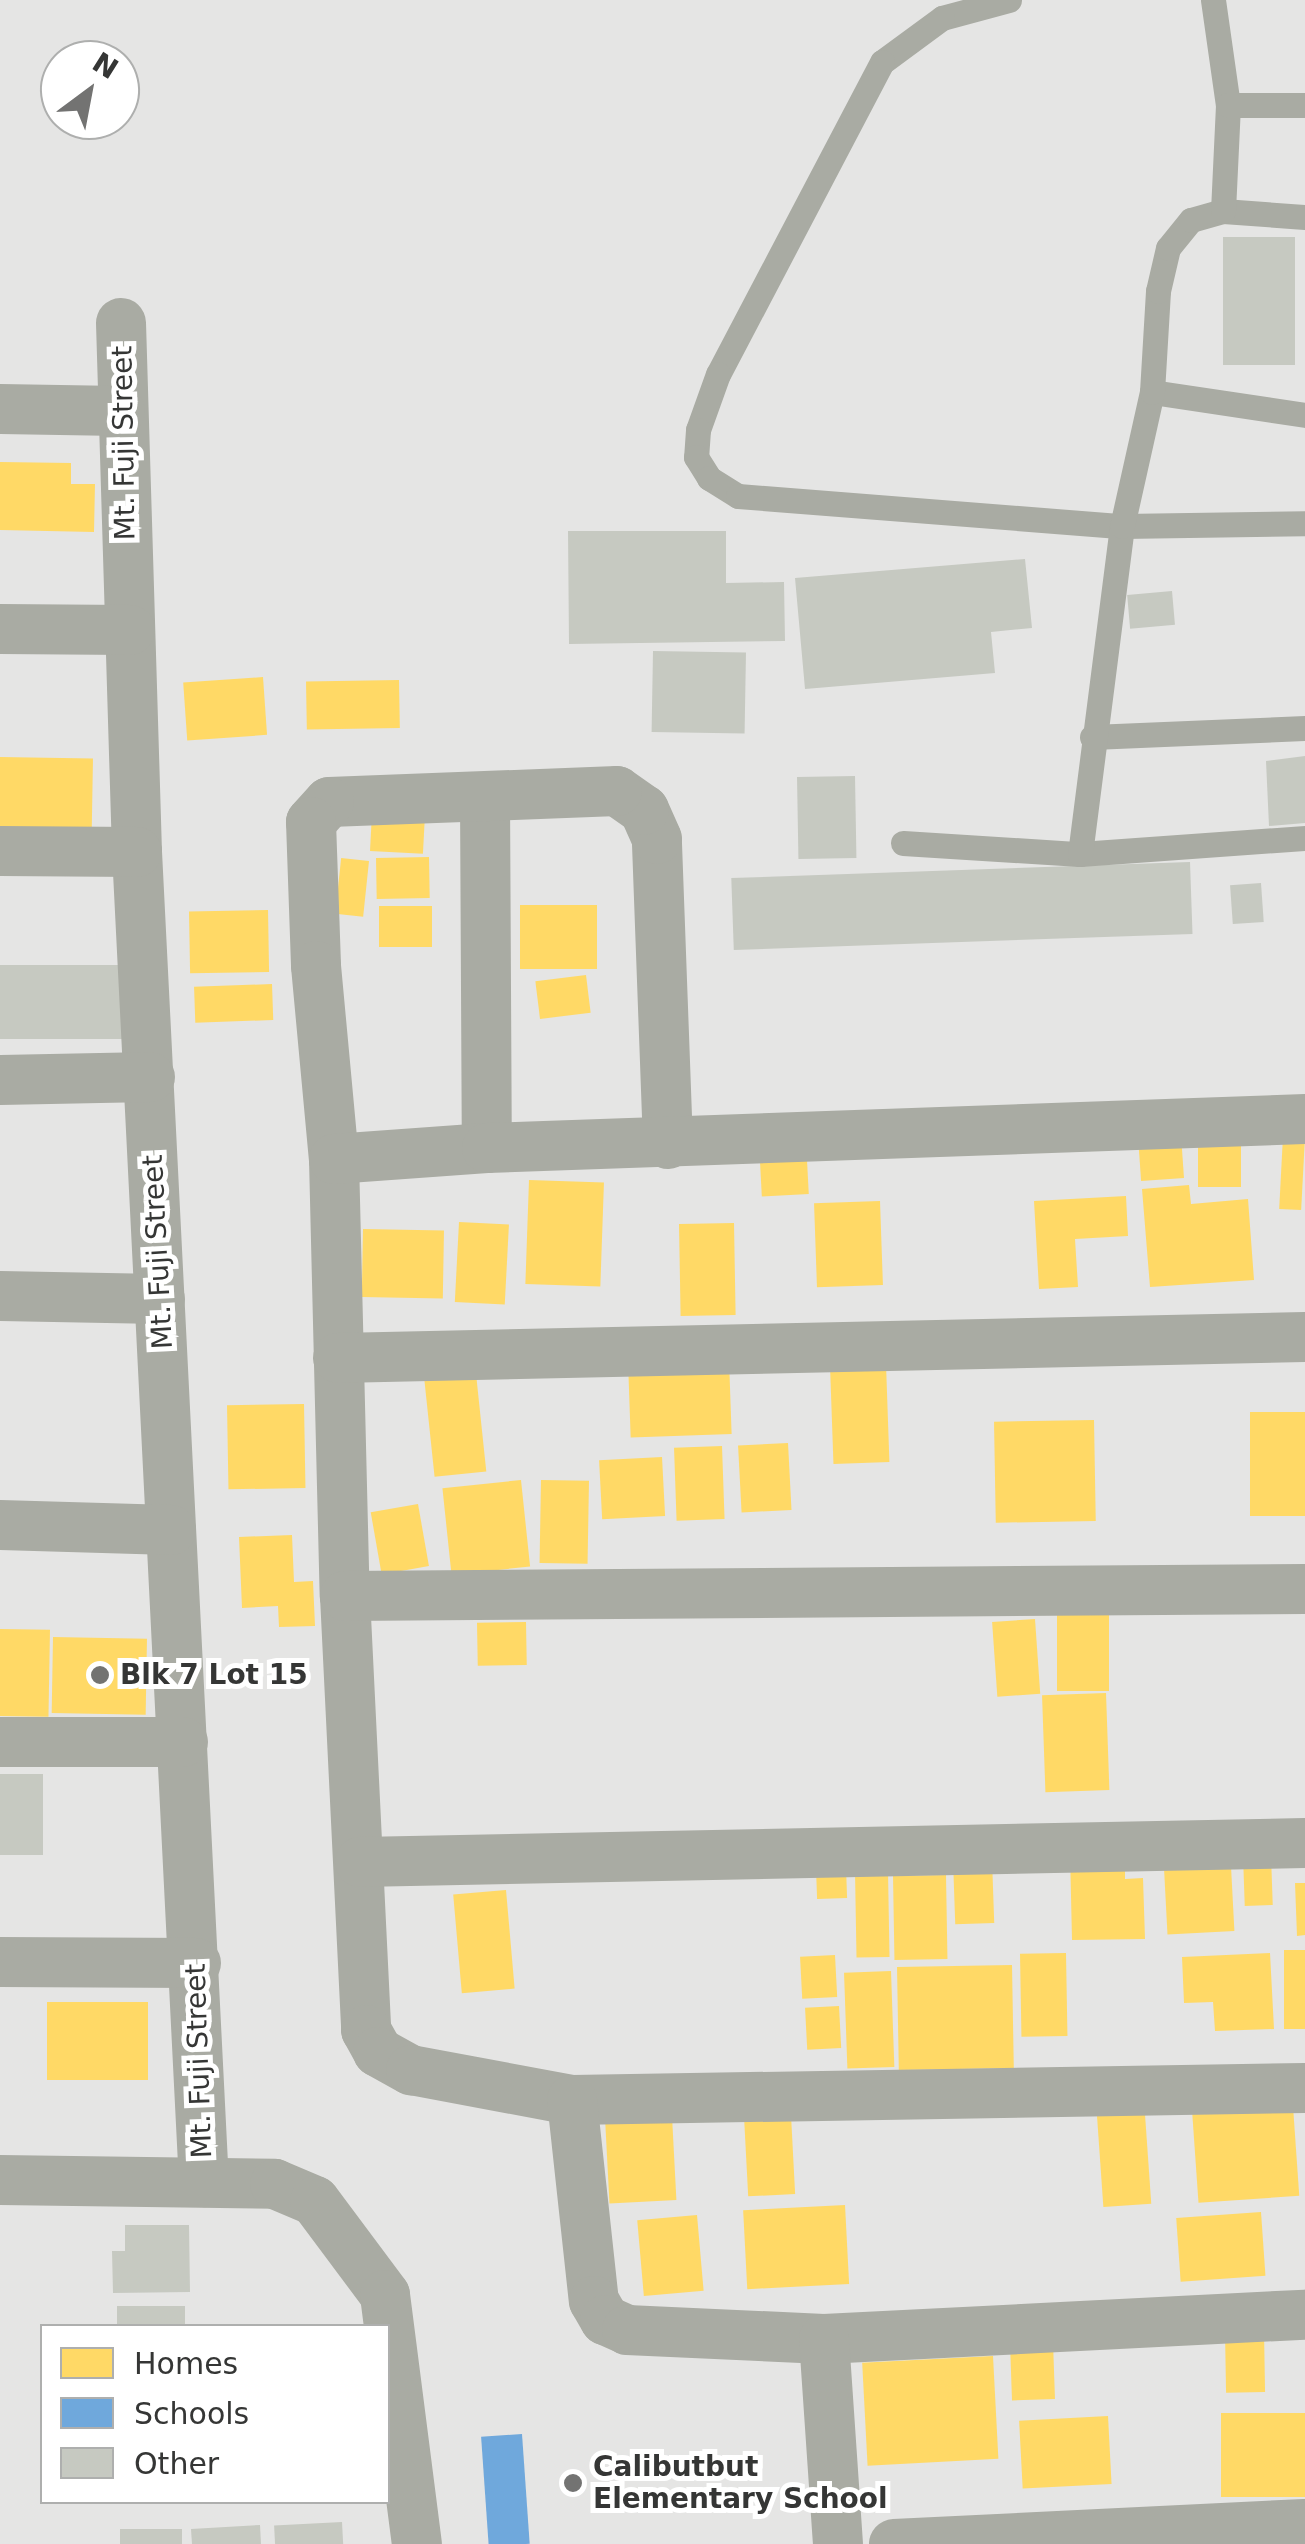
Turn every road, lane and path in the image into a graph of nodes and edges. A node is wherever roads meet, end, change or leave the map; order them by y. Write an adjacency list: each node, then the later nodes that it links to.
1 (1009, 0): 13 (lane)
2 (1214, 0): 4 (lane)
3 (1305, 105): 4 (lane)
4 (1228, 106): 5 (lane)
5 (1223, 211): 6 (lane); 8 (lane)
6 (1305, 218)
7 (121, 323): 10 (street, Mt. Fuji Street)
8 (1152, 392): 11 (lane); 13 (lane)
9 (0, 409): 10 (street)
10 (120, 411): 15 (street, Mt. Fuji Street)
11 (1305, 415)
12 (1305, 523): 13 (lane)
13 (1122, 526): 17 (lane)
14 (0, 630): 15 (street)
15 (130, 630): 22 (street, Mt. Fuji Street)
16 (1305, 728): 17 (lane)
17 (1092, 737): 23 (lane)
18 (485, 798): 27 (street); 28 (street); 29 (street)
19 (1305, 838): 23 (lane)
20 (903, 843): 23 (lane)
21 (0, 851): 22 (street)
22 (137, 852): 24 (street, Mt. Fuji Street)
23 (1080, 854)
24 (150, 1077): 25 (street); 31 (street, Mt. Fuji Street)
25 (0, 1080)
26 (1305, 1119): 27 (street)
27 (668, 1144): 28 (street)
28 (487, 1148): 29 (street)
29 (334, 1160): 33 (street)
30 (0, 1296): 31 (street)
31 (160, 1299): 35 (street, Mt. Fuji Street)
32 (1305, 1337): 33 (street)
33 (338, 1358): 37 (street)
34 (0, 1525): 35 (street)
35 (171, 1530): 39 (street, Mt. Fuji Street)
36 (1305, 1588): 37 (street)
37 (344, 1596): 41 (street)
38 (0, 1742): 39 (street)
39 (183, 1742): 43 (street, Mt. Fuji Street)
40 (1305, 1843): 41 (street)
41 (360, 1862): 45 (street)
42 (0, 1962): 43 (street)
43 (196, 1964): 47 (street, Mt. Fuji Street)
44 (1305, 2088): 45 (street)
45 (572, 2100): 50 (street)
46 (0, 2180): 47 (street)
47 (204, 2182): 49 (street)
48 (1305, 2315): 50 (street)
49 (388, 2324)
50 (824, 2339): 55 (street)
51 (390, 2347): 52 (street)
52 (396, 2411): 54 (street)
53 (1305, 2524): 56 (street)
54 (417, 2544)
55 (838, 2544)
56 (894, 2544)

